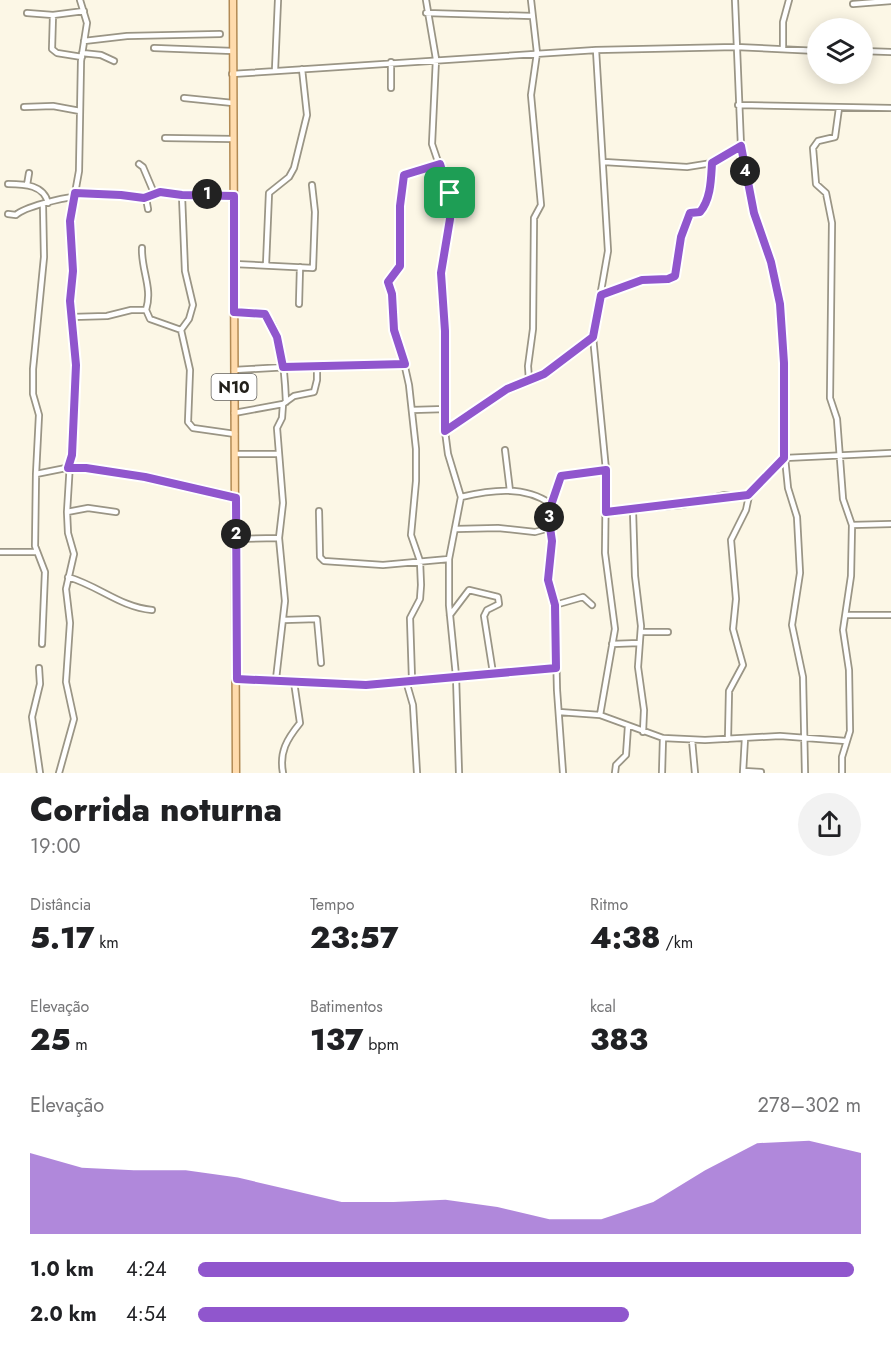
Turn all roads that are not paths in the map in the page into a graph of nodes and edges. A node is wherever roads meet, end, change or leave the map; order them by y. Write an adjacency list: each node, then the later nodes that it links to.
1 (80, 0): 10 (street)
2 (233, 0): 22 (main road, N10)
3 (278, 0): 31 (street)
4 (426, 0): 12 (street)
5 (531, 0): 14 (street)
6 (735, 0): 17 (street)
7 (789, 0): 19 (street)
8 (891, 2): 9 (street)
9 (853, 4)
10 (84, 11): 13 (street); 16 (street)
11 (27, 13): 13 (street)
12 (426, 13): 14 (street); 27 (street)
13 (53, 15): 26 (street)
14 (532, 16): 25 (street)
15 (220, 34): 16 (street)
16 (84, 41): 26 (street)
17 (736, 47): 19 (street); 20 (street); 36 (street)
18 (154, 48): 22 (street)
19 (783, 49): 21 (street)
20 (596, 50): 25 (street); 44 (street)
21 (807, 50)
22 (232, 51): 32 (main road, N10)
23 (873, 51): 24 (street)
24 (891, 52)
25 (537, 53): 27 (street); 75 (street)
26 (82, 55): 28 (street); 40 (street)
27 (436, 59): 29 (street); 47 (street)
28 (114, 61)
29 (391, 62): 30 (street); 33 (street)
30 (302, 69): 31 (street); 62 (street)
31 (275, 70): 32 (street)
32 (232, 74): 35 (main road, N10)
33 (391, 88)
34 (184, 98): 35 (street)
35 (233, 103): 42 (main road, N10)
36 (738, 105): 38 (street); 43 (street)
37 (24, 107): 40 (street)
38 (839, 108): 39 (street); 83 (street)
39 (891, 108)
40 (80, 111): 53 (street)
41 (165, 138): 42 (street)
42 (233, 139): 55 (main road, N10)
43 (741, 146): 45 (street); 87 (street)
44 (604, 162): 45 (street); 64 (street)
45 (712, 163): 64 (street)
46 (139, 164): 52 (street)
47 (440, 164): 71 (street); 78 (street)
48 (28, 173): 50 (street)
49 (8, 184): 50 (street)
50 (27, 185): 57 (street)
51 (312, 185): 63 (street)
52 (154, 193): 54 (street); 56 (street)
53 (75, 195): 56 (street); 57 (street); 68 (street)
54 (182, 195): 55 (street); 69 (street)
55 (234, 196): 61 (main road, N10)
56 (146, 198): 58 (street)
57 (46, 204): 59 (street); 90 (street)
58 (147, 209)
59 (8, 214)
60 (142, 248): 66 (street)
61 (234, 264): 62 (street); 67 (main road, N10)
62 (266, 265): 63 (street)
63 (300, 267): 65 (street)
64 (601, 295): 70 (street)
65 (299, 304)
66 (146, 310): 68 (street); 69 (street)
67 (234, 312): 73 (street); 74 (main road, N10)
68 (72, 317): 88 (street)
69 (181, 330): 81 (street)
70 (593, 337): 75 (street); 89 (street)
71 (405, 364): 72 (street); 77 (street)
72 (317, 366): 73 (street); 76 (street)
73 (283, 367): 74 (street); 76 (street)
74 (234, 370): 79 (main road, N10)
75 (529, 380): 80 (street)
76 (285, 403): 79 (street); 86 (street)
77 (412, 410): 78 (street); 110 (street)
78 (446, 410): 80 (street)
79 (234, 413): 81 (main road, N10)
80 (445, 431): 93 (street)
81 (235, 434): 85 (main road, N10)
82 (505, 450): 91 (street)
83 (841, 453): 84 (street); 87 (street); 102 (street)
84 (891, 453)
85 (235, 454): 86 (street); 94 (main road, N10)
86 (278, 454): 105 (street)
87 (784, 458): 92 (street); 137 (street)
88 (68, 468): 90 (street); 94 (street); 98 (street)
89 (606, 470): 95 (street); 100 (street)
90 (36, 474): 108 (street)
91 (510, 491): 93 (street); 95 (street)
92 (748, 495): 97 (street); 140 (street)
93 (460, 497): 104 (street)
94 (236, 498): 106 (main road, N10)
95 (551, 504): 103 (street)
96 (320, 510): 110 (street)
97 (633, 511): 100 (street); 119 (street)
98 (67, 512): 99 (street); 111 (street)
99 (116, 512)
100 (606, 512): 123 (street)
101 (891, 524): 102 (street)
102 (852, 525): 116 (street)
103 (550, 528): 104 (street); 112 (street)
104 (456, 530): 109 (street)
105 (279, 538): 106 (street); 118 (street)
106 (236, 539): 129 (main road, N10)
107 (0, 552): 108 (street)
108 (36, 552): 122 (street)
109 (449, 560): 110 (street); 115 (street)
110 (420, 561): 131 (street)
111 (68, 577): 114 (street); 146 (street)
112 (555, 605): 113 (street); 126 (street)
113 (592, 605)
114 (152, 610)
115 (449, 615): 127 (street); 128 (street)
116 (846, 615): 117 (street); 142 (street)
117 (891, 615)
118 (284, 620): 124 (street); 130 (street)
119 (641, 632): 120 (street); 121 (street)
120 (668, 632)
121 (639, 643): 123 (street); 136 (street)
122 (42, 644)
123 (612, 644): 134 (street)
124 (321, 663)
125 (39, 668): 145 (street)
126 (556, 668): 127 (street); 133 (street)
127 (493, 673): 128 (street)
128 (456, 676): 131 (street); 150 (street)
129 (237, 679): 130 (street); 147 (main road, N10)
130 (276, 679): 132 (street)
131 (409, 680): 132 (street); 149 (street)
132 (294, 682): 148 (street)
133 (559, 712): 134 (street); 151 (street)
134 (600, 715): 135 (street)
135 (628, 726): 136 (street); 152 (street)
136 (644, 732): 138 (street)
137 (805, 736): 139 (street); 142 (street); 155 (street)
138 (663, 738): 141 (street); 153 (street)
139 (745, 738): 140 (street); 143 (street)
140 (728, 739): 141 (street)
141 (692, 740): 154 (street)
142 (846, 741): 156 (street)
143 (743, 772): 144 (street)
144 (761, 772)
145 (39, 773)
146 (59, 773)
147 (236, 773)
148 (283, 773)
149 (417, 773)
150 (459, 773)
151 (563, 773)
152 (615, 773)
153 (662, 773)
154 (695, 773)
155 (806, 773)
156 (842, 773)

